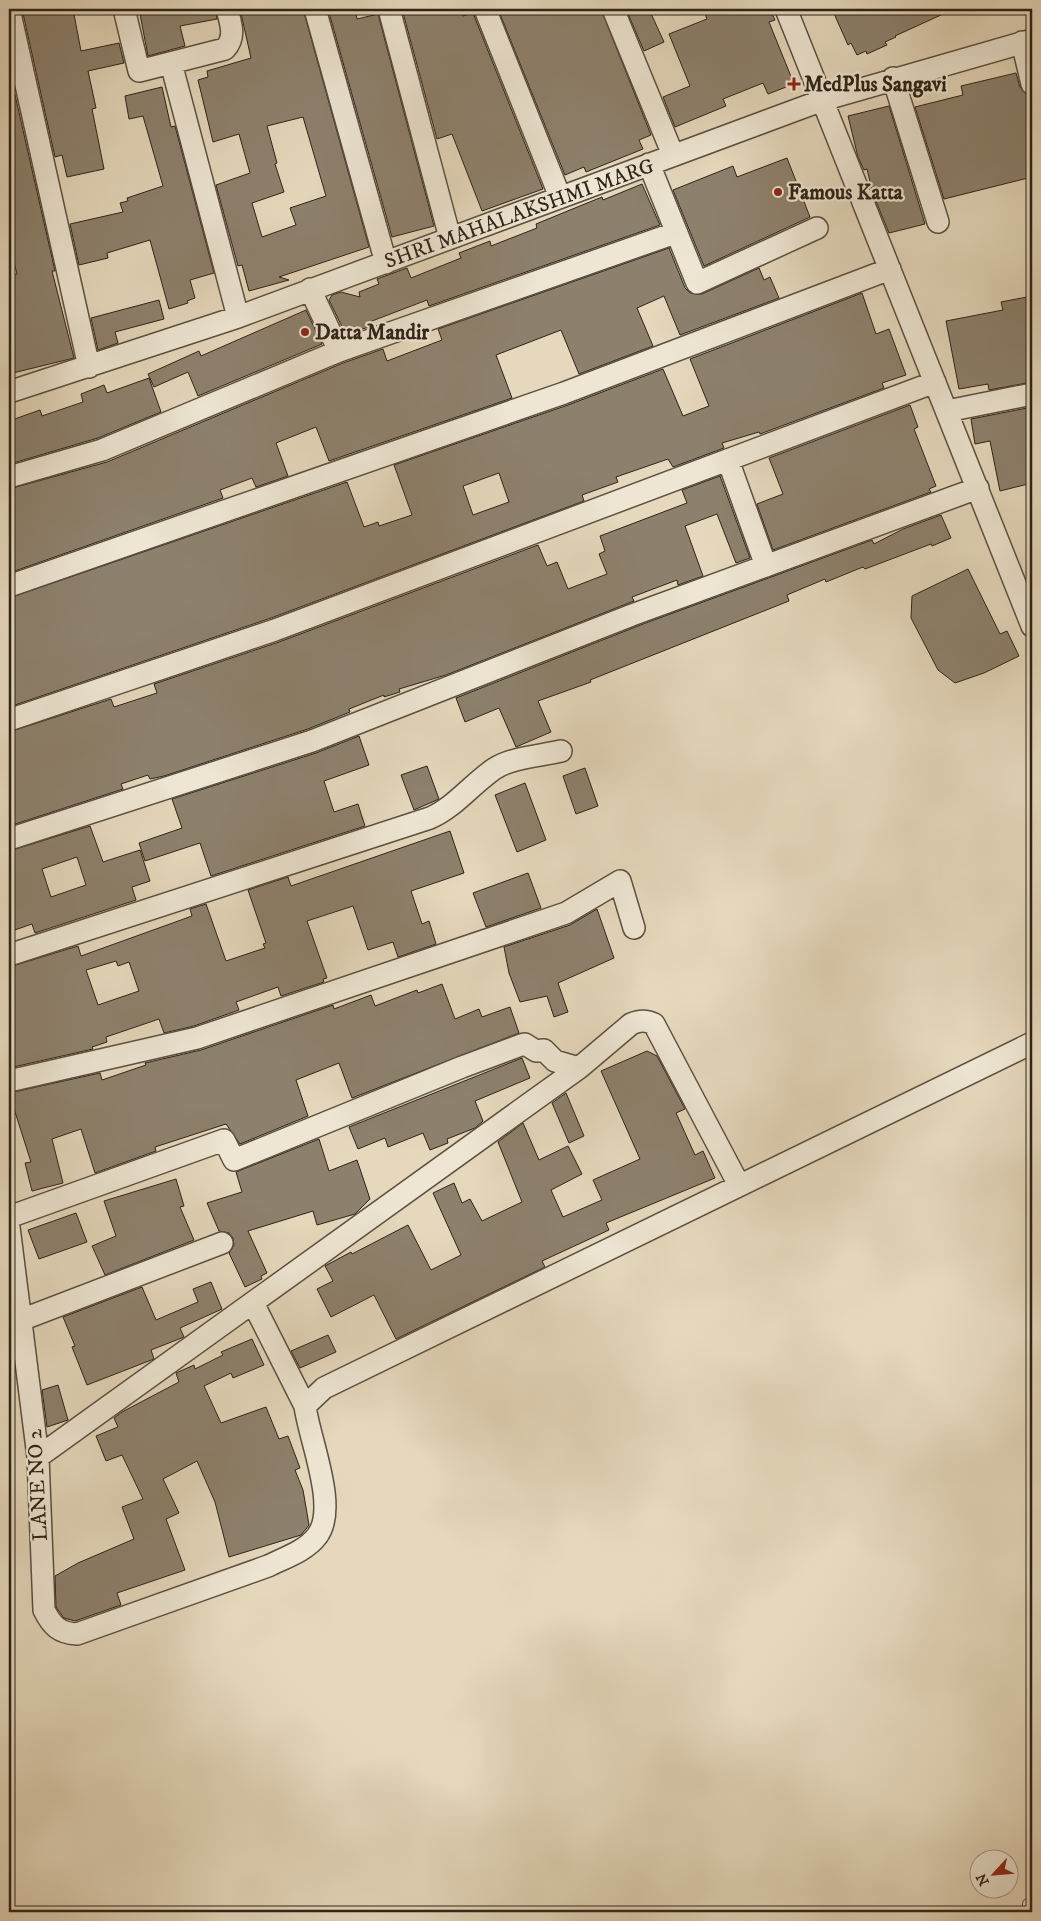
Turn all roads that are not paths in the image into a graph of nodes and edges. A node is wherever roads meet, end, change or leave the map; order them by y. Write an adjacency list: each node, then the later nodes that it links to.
1 (9, 9): 26 (street)
2 (124, 9): 10 (street)
3 (227, 9): 10 (street)
4 (315, 9): 21 (street)
5 (389, 9): 20 (street)
6 (485, 9): 16 (street)
7 (613, 9): 14 (street)
8 (786, 9): 13 (street)
9 (1027, 41): 11 (street, SHRI MAHALAKSHMI MARG); 12 (street)
10 (171, 63): 24 (street)
11 (893, 78): 13 (street, SHRI MAHALAKSHMI MARG); 17 (street)
12 (1032, 84)
13 (823, 100): 14 (street, SHRI MAHALAKSHMI MARG); 22 (street)
14 (673, 155): 15 (street, SHRI MAHALAKSHMI MARG)
15 (649, 164): 16 (street, SHRI MAHALAKSHMI MARG); 19 (street)
16 (560, 197): 20 (street, SHRI MAHALAKSHMI MARG)
17 (938, 222)
18 (817, 228): 19 (street)
19 (675, 233): 25 (street)
20 (450, 238): 21 (street, SHRI MAHALAKSHMI MARG)
21 (386, 262): 23 (street, SHRI MAHALAKSHMI MARG)
22 (890, 269): 27 (street); 35 (street)
23 (310, 289): 24 (street, SHRI MAHALAKSHMI MARG); 25 (street)
24 (238, 317): 26 (street, SHRI MAHALAKSHMI MARG)
25 (339, 351): 32 (street)
26 (89, 366): 28 (street, SHRI MAHALAKSHMI MARG)
27 (935, 382): 30 (street); 31 (street)
28 (9, 392)
29 (1032, 394): 30 (street)
30 (947, 411): 33 (street)
31 (728, 460): 34 (street); 37 (street)
32 (9, 477)
33 (978, 488): 34 (street); 36 (street)
34 (766, 566): 39 (street)
35 (9, 586)
36 (1032, 626)
37 (9, 720)
38 (561, 751): 41 (street)
39 (9, 839)
40 (634, 928): 44 (street)
41 (9, 955)
42 (1032, 1043): 45 (street)
43 (579, 1068): 45 (street); 46 (street); 49 (street)
44 (9, 1081)
45 (739, 1185): 51 (street)
46 (9, 1217)
47 (9, 1227): 50 (street, LANE NO 2)
48 (222, 1243): 50 (street)
49 (253, 1303): 51 (street); 52 (street)
50 (21, 1320): 52 (street, LANE NO 2)
51 (305, 1406): 52 (street, LANE NO 2)
52 (38, 1457)

